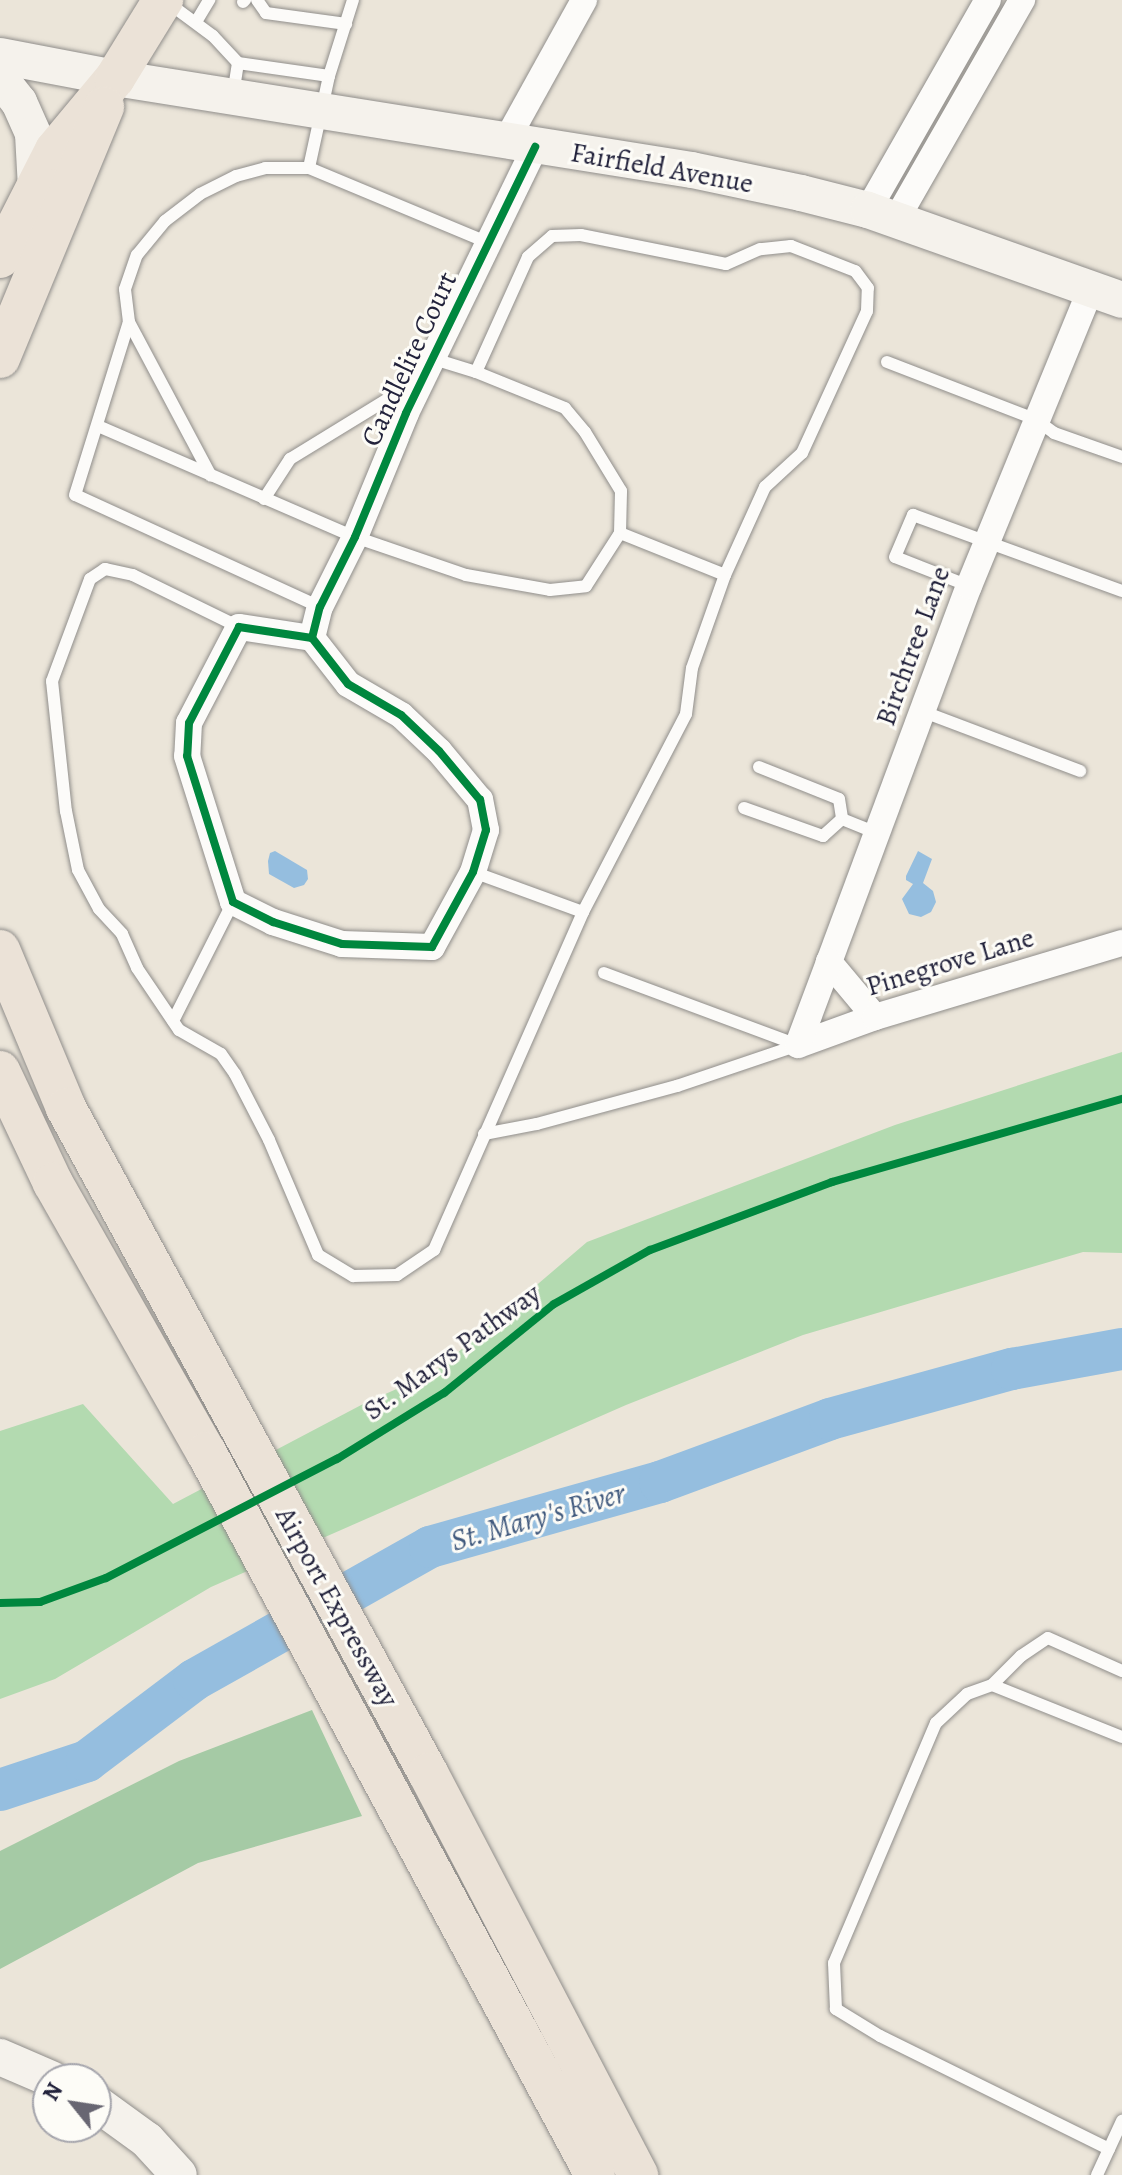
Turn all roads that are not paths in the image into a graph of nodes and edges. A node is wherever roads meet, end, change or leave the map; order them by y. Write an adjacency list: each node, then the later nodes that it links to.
1 (164, 0): 8 (lane); 13 (main road)
2 (209, 0): 8 (lane)
3 (353, 0): 9 (lane)
4 (584, 0): 16 (street, Candlelite Court)
5 (988, 0): 19 (street)
6 (1022, 0): 19 (street)
7 (248, 1): 9 (lane)
8 (196, 22): 14 (lane)
9 (346, 24): 11 (lane)
10 (0, 56): 13 (main road, Fairfield Avenue)
11 (329, 76): 14 (lane); 15 (lane)
12 (0, 78): 18 (main road)
13 (115, 78): 14 (main road, Fairfield Avenue); 18 (main road); 24 (main road)
14 (235, 80): 15 (main road, Fairfield Avenue)
15 (322, 111): 16 (main road, Fairfield Avenue); 17 (lane)
16 (520, 144): 19 (main road, Fairfield Avenue); 20 (street, Candlelite Court)
17 (309, 168): 20 (lane); 23 (lane)
18 (36, 188): 21 (main road)
19 (882, 215): 22 (main road, Fairfield Avenue)
20 (487, 242): 25 (street, Candlelite Court)
21 (0, 258)
22 (1106, 294): 29 (street, Birchtree Lane)
23 (129, 322): 30 (lane); 32 (lane)
24 (0, 358)
25 (434, 359): 27 (lane); 28 (street, Candlelite Court)
26 (887, 362): 29 (lane)
27 (476, 372): 34 (lane); 37 (lane)
28 (406, 413): 33 (lane); 35 (street, Candlelite Court)
29 (1035, 419): 31 (lane); 36 (street, Birchtree Lane)
30 (98, 426): 32 (lane); 40 (lane)
31 (1122, 457)
32 (211, 476): 33 (lane)
33 (264, 499): 35 (lane)
34 (620, 533): 35 (lane); 37 (lane)
35 (355, 537): 40 (street, Candlelite Court)
36 (986, 542): 38 (street, Birchtree Lane); 38 (lane); 39 (lane)
37 (725, 575): 51 (lane)
38 (969, 586): 43 (street, Birchtree Lane)
39 (1122, 591)
40 (320, 607): 42 (street, Candlelite Court)
41 (239, 627): 42 (street); 50 (street); 57 (lane)
42 (312, 638): 49 (street)
43 (924, 712): 45 (lane); 48 (street, Birchtree Lane)
44 (759, 767): 47 (lane)
45 (1080, 771)
46 (744, 808): 47 (lane)
47 (842, 819): 48 (lane)
48 (875, 832): 54 (street, Birchtree Lane)
49 (473, 872): 50 (street); 51 (lane)
50 (233, 902): 57 (lane)
51 (583, 912): 60 (lane)
52 (1122, 943): 56 (street, Pinegrove Lane)
53 (0, 950): 71 (main road, Airport Expressway)
54 (829, 962): 56 (street); 58 (street, Birchtree Lane)
55 (604, 973): 58 (lane)
56 (875, 1017): 58 (street, Pinegrove Lane)
57 (173, 1021): 60 (lane)
58 (798, 1045): 60 (lane)
59 (0, 1071): 70 (main road, Airport Expressway)
60 (484, 1134)
61 (1122, 1671): 62 (lane)
62 (992, 1685): 63 (lane); 68 (lane)
63 (1122, 1737)
64 (0, 2057): 65 (main road)
65 (32, 2071)
66 (112, 2115): 69 (main road)
67 (1122, 2121): 68 (lane)
68 (1109, 2149): 72 (lane)
69 (179, 2175)
70 (595, 2175)
71 (638, 2175)
72 (1097, 2175)

